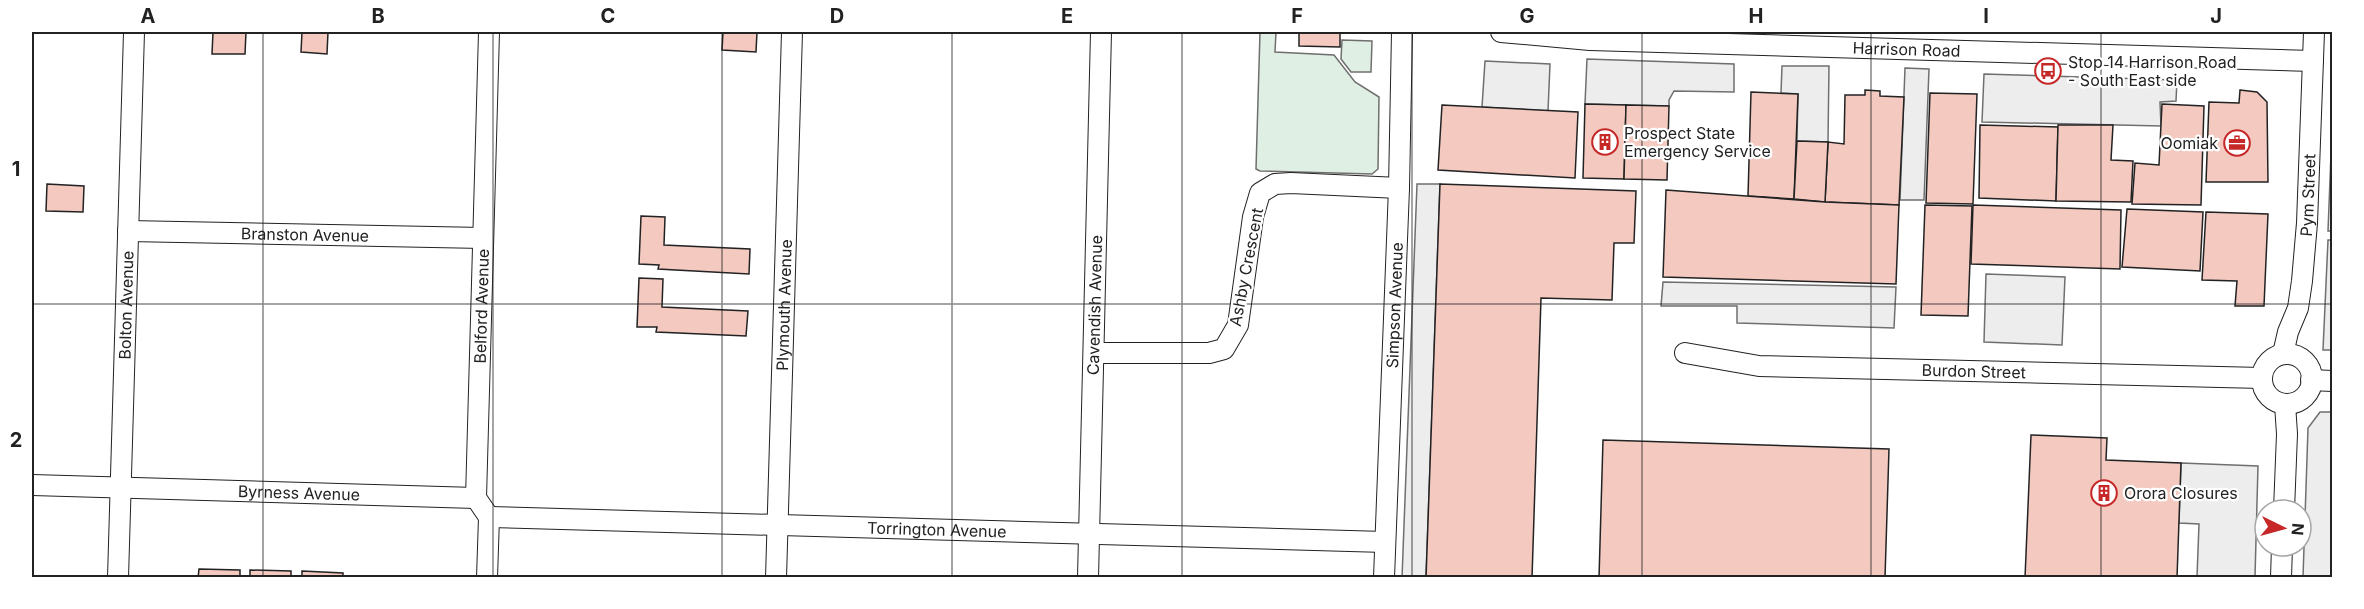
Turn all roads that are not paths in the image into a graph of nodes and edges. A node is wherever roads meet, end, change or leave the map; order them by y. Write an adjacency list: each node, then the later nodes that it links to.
1 (134, 32): 10 (street, Bolton Avenue)
2 (489, 32): 11 (street, Belford Avenue)
3 (792, 32): 24 (street, Plymouth Avenue)
4 (1101, 32): 12 (street, Cavendish Avenue)
5 (1402, 32): 9 (street, Simpson Avenue)
6 (1501, 32): 8 (street, Harrison Road)
7 (2314, 32): 8 (street, Pym Street)
8 (2313, 61): 14 (street, Pym Street)
9 (1399, 188): 12 (street, Ashby Crescent); 26 (street, Simpson Avenue)
10 (128, 231): 11 (street, Branston Avenue); 20 (street, Bolton Avenue)
11 (483, 238): 21 (street, Belford Avenue)
12 (1094, 353): 25 (street, Cavendish Avenue)
13 (1685, 353): 15 (street, Burdon Street)
14 (2283, 354): 15 (street); 16 (street)
15 (2262, 378): 18 (street)
16 (2311, 380): 17 (street); 18 (street)
17 (2332, 381)
18 (2284, 404): 22 (street)
19 (32, 485): 20 (street, Byrness Avenue)
20 (121, 488): 21 (street, Byrness Avenue); 28 (street, Bolton Avenue)
21 (476, 498): 23 (street)
22 (2284, 498)
23 (489, 517): 24 (street, Torrington Avenue); 29 (street)
24 (778, 526): 25 (street, Torrington Avenue); 30 (street, Plymouth Avenue)
25 (1090, 535): 26 (street, Torrington Avenue); 31 (street, Cavendish Avenue)
26 (1385, 542): 32 (street, Simpson Avenue)
27 (2282, 558): 33 (street)
28 (118, 578)
29 (488, 578)
30 (776, 578)
31 (1088, 578)
32 (1384, 578)
33 (2281, 578)

